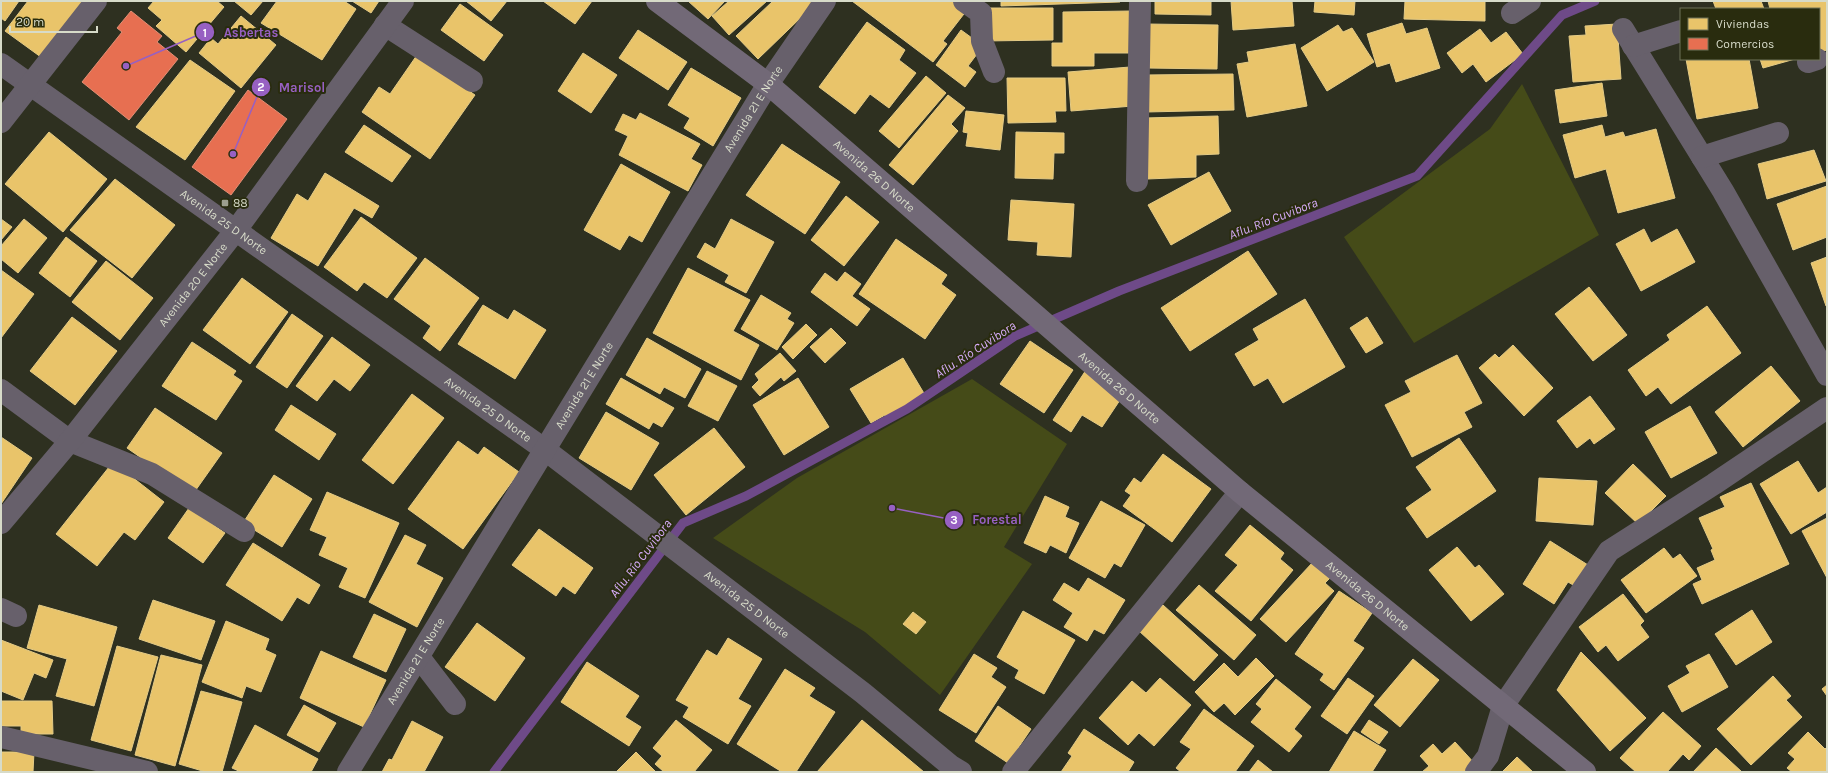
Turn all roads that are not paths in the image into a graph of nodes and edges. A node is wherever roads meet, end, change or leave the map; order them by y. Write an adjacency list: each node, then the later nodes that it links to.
1 (96, 1): 13 (street)
2 (403, 1): 7 (street, Avenida 20 E Norte)
3 (657, 1): 12 (street, Avenida 26 D Norte)
4 (825, 1): 12 (street, Avenida 21 E Norte)
5 (964, 1): 10 (street)
6 (1140, 1): 17 (street)
7 (385, 25): 11 (street); 18 (street, Avenida 20 E Norte)
8 (1680, 30): 16 (street)
9 (1, 64): 13 (street, Avenida 25 D Norte)
10 (994, 72)
11 (472, 81)
12 (768, 84): 23 (street, Avenida 21 E Norte); 24 (street, Avenida 26 D Norte)
13 (30, 86): 14 (street); 18 (street, Avenida 25 D Norte)
14 (1, 122)
15 (1778, 133): 16 (street)
16 (1702, 157): 19 (street)
17 (1137, 181)
18 (236, 230): 22 (street, Avenida 20 E Norte); 23 (street, Avenida 25 D Norte)
19 (1827, 375)
20 (1, 390): 22 (street)
21 (1827, 408): 29 (street)
22 (70, 441): 25 (street, Avenida 20 E Norte); 26 (street)
23 (544, 450): 27 (street, Avenida 21 E Norte); 33 (street, Avenida 25 D Norte)
24 (1240, 492): 29 (street, Avenida 26 D Norte); 34 (street)
25 (1, 523)
26 (244, 531)
27 (419, 656): 28 (street); 32 (street, Avenida 21 E Norte)
28 (455, 704)
29 (1503, 706): 35 (street); 36 (street, Avenida 26 D Norte)
30 (1, 737): 31 (street)
31 (147, 772)
32 (348, 772)
33 (961, 772)
34 (1013, 772)
35 (1476, 772)
36 (1585, 772)

